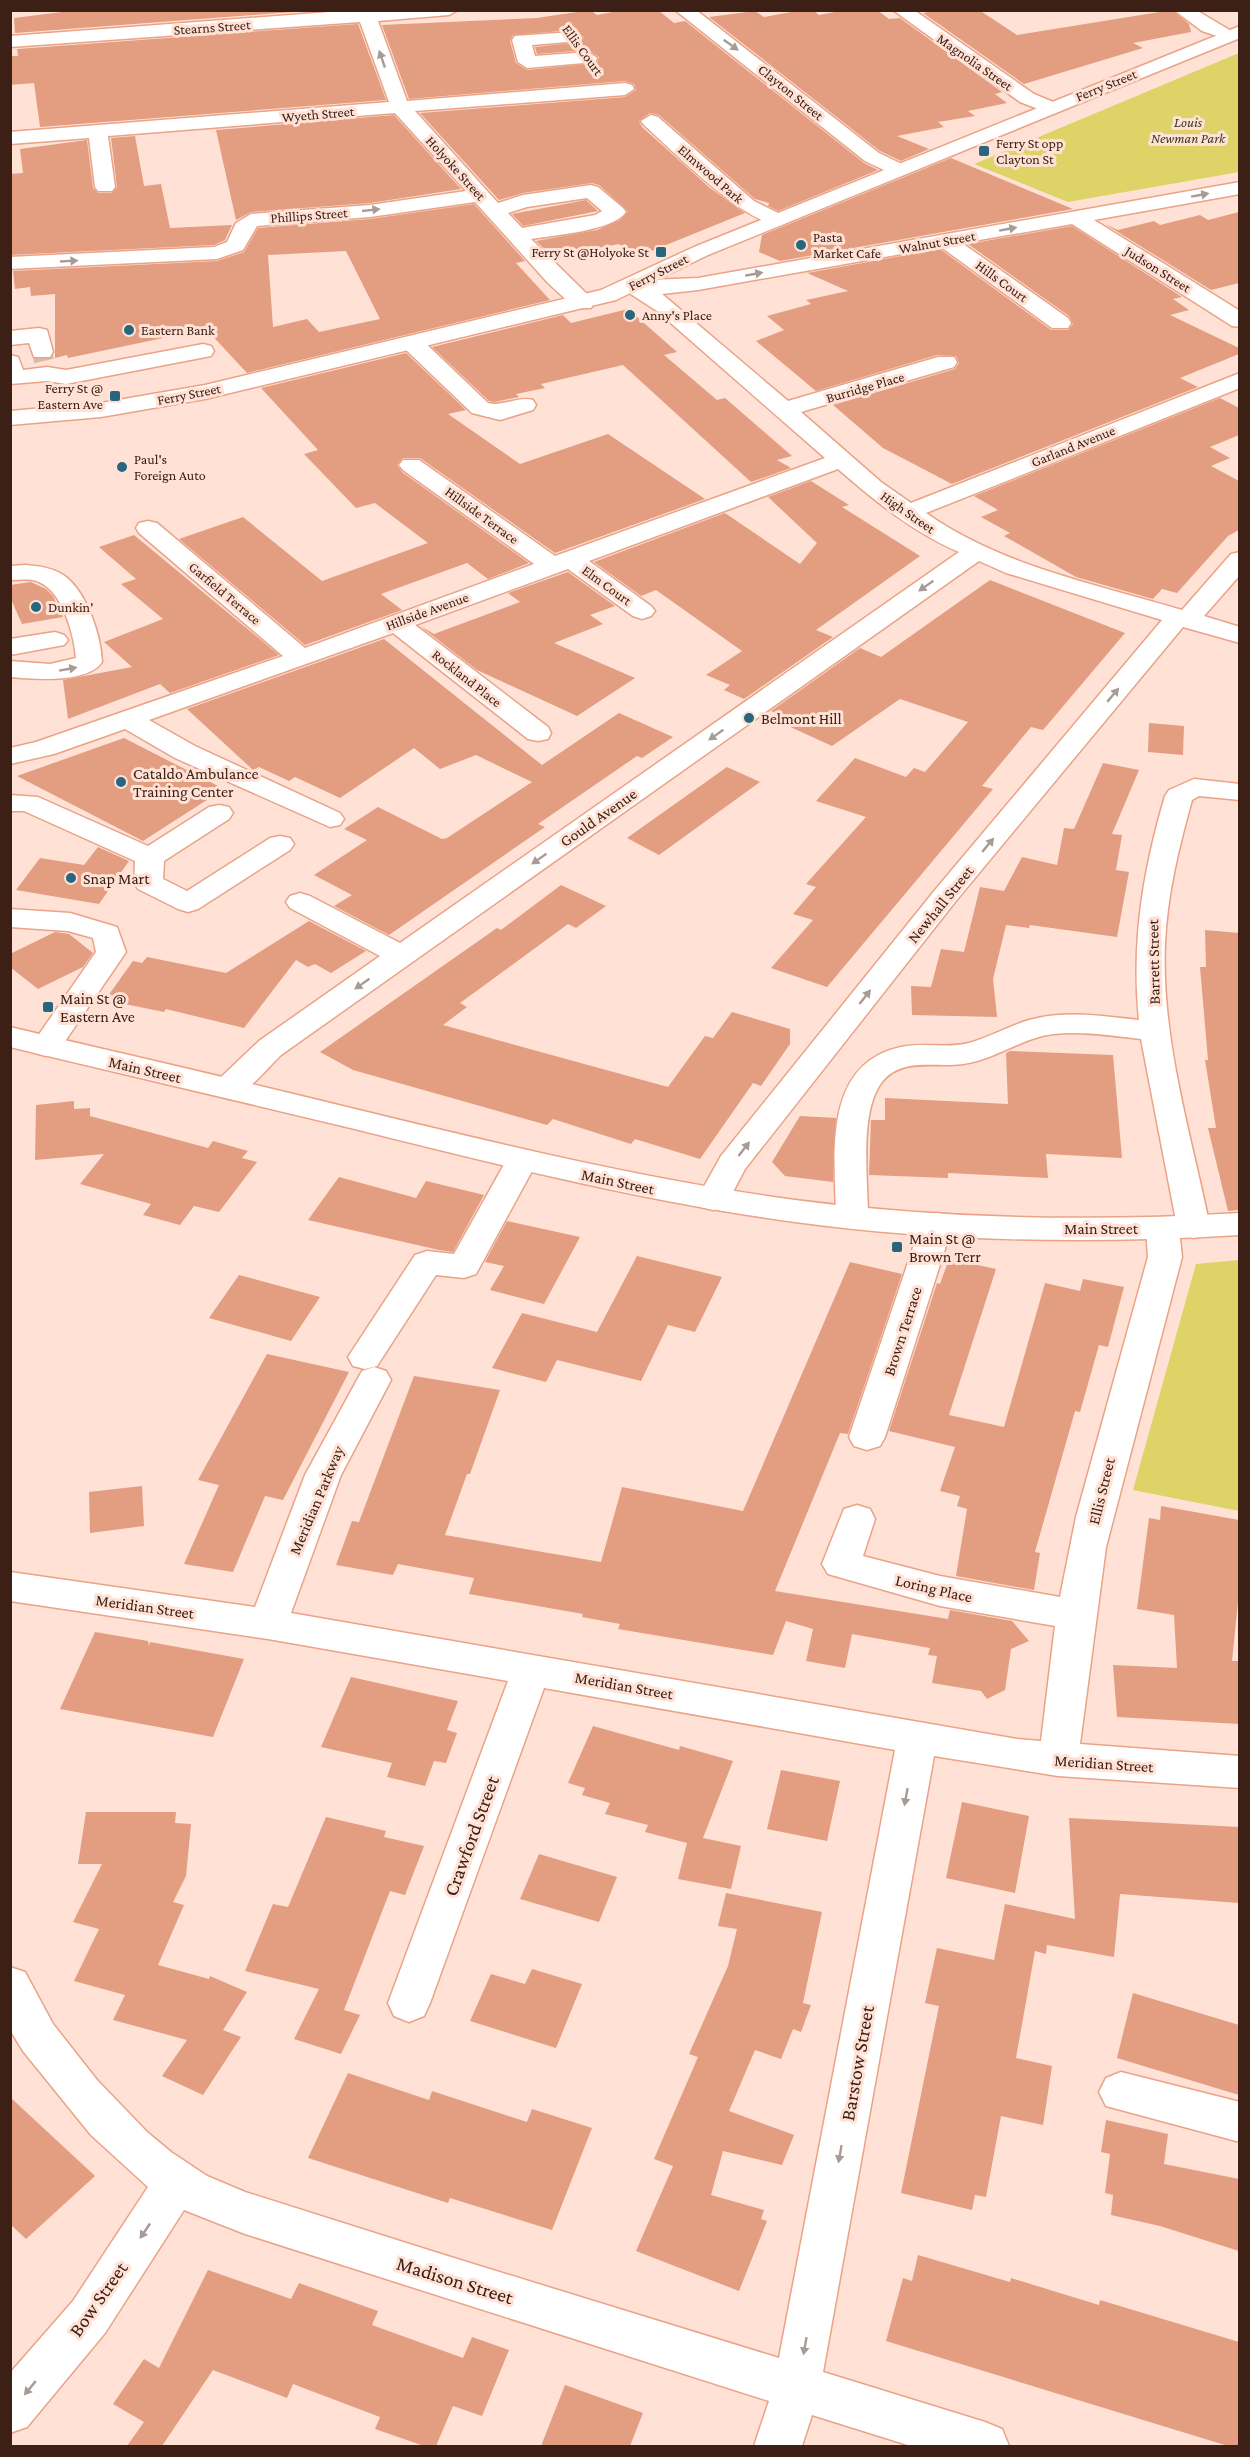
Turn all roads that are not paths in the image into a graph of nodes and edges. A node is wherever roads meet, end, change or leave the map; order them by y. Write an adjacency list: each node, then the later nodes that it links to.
1 (450, 10): 5 (street, Stearns Street)
2 (684, 10): 17 (street, Clayton Street, one-way to 17)
3 (903, 10): 13 (street, Magnolia Street)
4 (1183, 10): 7 (street)
5 (366, 13): 9 (street, Stearns Street); 12 (street, Holyoke Street, one-way to 5)
6 (561, 19): 8 (street, Ellis Court)
7 (1234, 33): 13 (street, Ferry Street)
8 (573, 37): 10 (street, Ellis Court); 10 (street)
9 (10, 42)
10 (588, 58): 11 (street, Ellis Court)
11 (618, 90): 12 (street, Wyeth Street)
12 (400, 107): 15 (street, Wyeth Street); 20 (street, Holyoke Street)
13 (1051, 108): 17 (street, Ferry Street)
14 (651, 121): 23 (street, Elmwood Park)
15 (98, 131): 16 (street, Wyeth Street); 18 (street)
16 (10, 138)
17 (899, 170): 23 (street, Ferry Street)
18 (105, 188)
19 (1239, 188): 22 (street, Walnut Street, one-way to 19)
20 (480, 195): 21 (street, Holyoke Street); 27 (street, Phillips Street, one-way to 20)
21 (494, 210): 24 (street, Holyoke Street); 24 (street)
22 (1076, 217): 25 (street, Walnut Street, one-way to 22); 31 (street, Judson Street)
23 (777, 220): 26 (street, Ferry Street)
24 (517, 235): 30 (street, Holyoke Street)
25 (944, 240): 28 (street, Walnut Street, one-way to 25); 32 (street, Hills Court)
26 (677, 262): 28 (street); 29 (street, Ferry Street)
27 (10, 263)
28 (711, 282): 29 (street, Walnut Street)
29 (634, 286): 30 (street, Ferry Street); 41 (street, High Street)
30 (583, 303): 34 (street, Ferry Street)
31 (1239, 321)
32 (1060, 323)
33 (10, 338): 38 (street)
34 (412, 343): 40 (street); 42 (street, Ferry Street)
35 (203, 351): 38 (street)
36 (10, 362): 38 (street)
37 (946, 362): 41 (street, Burridge Place)
38 (50, 366): 42 (street)
39 (1239, 380): 48 (street, Garland Avenue)
40 (525, 405)
41 (784, 410): 46 (street, High Street)
42 (79, 412): 43 (street, Ferry Street)
43 (52, 415): 44 (street, Ferry Street); 45 (street)
44 (10, 418)
45 (10, 433)
46 (841, 460): 48 (street, High Street); 52 (street, Hillside Avenue)
47 (411, 465): 52 (street, Hillside Terrace)
48 (906, 513): 50 (street, High Street)
49 (148, 528): 60 (street, Garfield Terrace)
50 (974, 553): 55 (street, High Street); 73 (street, Gould Avenue, one-way to 73)
51 (1239, 559): 55 (street, Newhall Street)
52 (562, 563): 54 (street, Elm Court); 56 (street, Hillside Avenue)
53 (10, 573): 61 (street, one-way to 53)
54 (642, 611)
55 (1182, 619): 57 (street, High Street); 79 (street, Newhall Street, one-way to 55)
56 (396, 623): 60 (street, Hillside Avenue); 63 (street, Rockland Place)
57 (1239, 635)
58 (55, 640): 59 (street)
59 (10, 647)
60 (301, 658): 62 (street, Hillside Avenue)
61 (10, 669)
62 (127, 718): 64 (street, Hillside Avenue); 68 (street)
63 (538, 733)
64 (10, 756)
65 (1239, 792): 74 (street, Barrett Street)
66 (10, 803): 70 (street)
67 (219, 813): 70 (street)
68 (330, 819)
69 (280, 844): 70 (street)
70 (150, 857)
71 (300, 902): 73 (street)
72 (10, 918): 76 (street)
73 (402, 956): 77 (street, Gould Avenue, one-way to 77)
74 (1156, 1030): 80 (street); 83 (street, Barrett Street)
75 (10, 1037): 76 (street, Main Street)
76 (46, 1046): 77 (street, Main Street)
77 (228, 1089): 78 (street, Main Street)
78 (522, 1160): 79 (street, Main Street); 88 (street, Meridian Parkway)
79 (713, 1199): 80 (street, Main Street)
80 (852, 1216): 81 (street, Main Street)
81 (937, 1224): 83 (street, Main Street); 84 (street, Brown Terrace)
82 (1239, 1224): 83 (street, Main Street)
83 (1178, 1228): 87 (street, Ellis Street)
84 (867, 1437)
85 (857, 1519): 87 (street, Loring Place)
86 (10, 1586): 88 (street, Meridian Street)
87 (1076, 1615): 91 (street, Ellis Street)
88 (268, 1624): 89 (street, Meridian Street)
89 (532, 1669): 90 (street, Meridian Street); 94 (street, Crawford Street)
90 (917, 1739): 91 (street, Meridian Street); 98 (street, Barstow Street, one-way to 98)
91 (1058, 1760): 92 (street, Meridian Street)
92 (1239, 1772)
93 (10, 1985): 97 (street, Madison Street)
94 (409, 2002)
95 (1121, 2092): 96 (street)
96 (1239, 2122)
97 (177, 2182): 98 (street, Madison Street); 99 (street, Bow Street, one-way to 99)
98 (797, 2388): 100 (street, Madison Street); 101 (street, Barstow Street)
99 (10, 2410)
100 (971, 2444)
101 (778, 2446)

